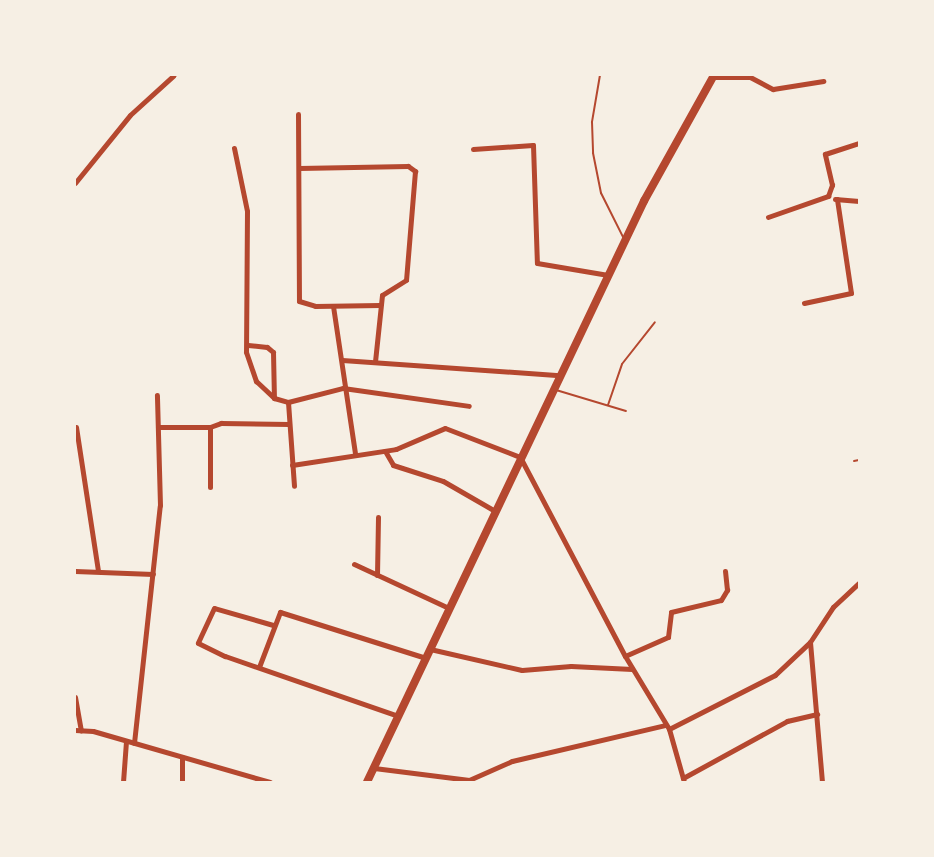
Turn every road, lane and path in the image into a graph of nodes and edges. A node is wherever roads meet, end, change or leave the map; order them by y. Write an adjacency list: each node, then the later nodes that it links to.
1 (174, 75): 10 (street)
2 (600, 75): 15 (lane)
3 (713, 76): 4 (street); 15 (highway)
4 (823, 81)
5 (298, 114): 9 (street)
6 (859, 143): 11 (street)
7 (234, 148): 21 (street)
8 (473, 149): 16 (street)
9 (299, 168): 18 (street); 19 (street)
10 (75, 183)
11 (828, 196): 12 (street); 14 (street)
12 (837, 199): 13 (street); 17 (street)
13 (859, 201)
14 (768, 218)
15 (625, 241): 16 (highway)
16 (608, 274): 24 (highway)
17 (804, 303)
18 (380, 305): 19 (street); 23 (street)
19 (333, 306): 22 (street)
20 (655, 322): 30 (lane)
21 (248, 345): 28 (street); 28 (street)
22 (342, 360): 23 (street); 25 (street)
23 (375, 362): 24 (street)
24 (559, 375): 26 (highway)
25 (343, 388): 29 (street); 31 (street); 38 (street)
26 (553, 389): 30 (lane); 39 (highway)
27 (157, 394): 35 (street)
28 (274, 398): 29 (street)
29 (288, 402): 33 (street)
30 (608, 405): 32 (lane)
31 (469, 406)
32 (626, 411)
33 (289, 424): 36 (street); 42 (street)
34 (76, 427): 48 (street)
35 (158, 427): 36 (street); 51 (street)
36 (210, 427): 44 (street)
37 (385, 452): 38 (street); 39 (street); 45 (street)
38 (355, 454): 42 (street)
39 (520, 457): 45 (highway); 58 (street)
40 (859, 460): 41 (lane)
41 (854, 461)
42 (292, 465): 43 (street)
43 (294, 486)
44 (210, 487)
45 (495, 511): 54 (highway)
46 (378, 517): 52 (street)
47 (354, 564): 52 (street)
48 (98, 570): 49 (street); 51 (street)
49 (75, 571)
50 (725, 572): 58 (street)
51 (153, 574): 67 (street)
52 (377, 574): 54 (street)
53 (859, 583): 56 (street)
54 (449, 608): 57 (highway)
55 (273, 625): 57 (street); 59 (street); 59 (street)
56 (810, 642): 62 (street); 64 (street)
57 (428, 653): 60 (street); 63 (highway)
58 (625, 656): 60 (street)
59 (259, 667): 63 (street)
60 (632, 669): 64 (street)
61 (75, 697): 65 (street)
62 (817, 714): 71 (street); 77 (street)
63 (398, 716): 69 (highway)
64 (667, 727): 69 (street); 71 (street)
65 (78, 730): 66 (street)
66 (126, 741): 67 (street); 72 (street)
67 (134, 743): 68 (street)
68 (182, 757): 70 (street); 73 (street)
69 (374, 768): 76 (highway)
70 (238, 773): 74 (street); 75 (street)
71 (684, 780)
72 (123, 782)
73 (182, 782)
74 (238, 782)
75 (270, 782)
76 (367, 782)
77 (822, 782)

